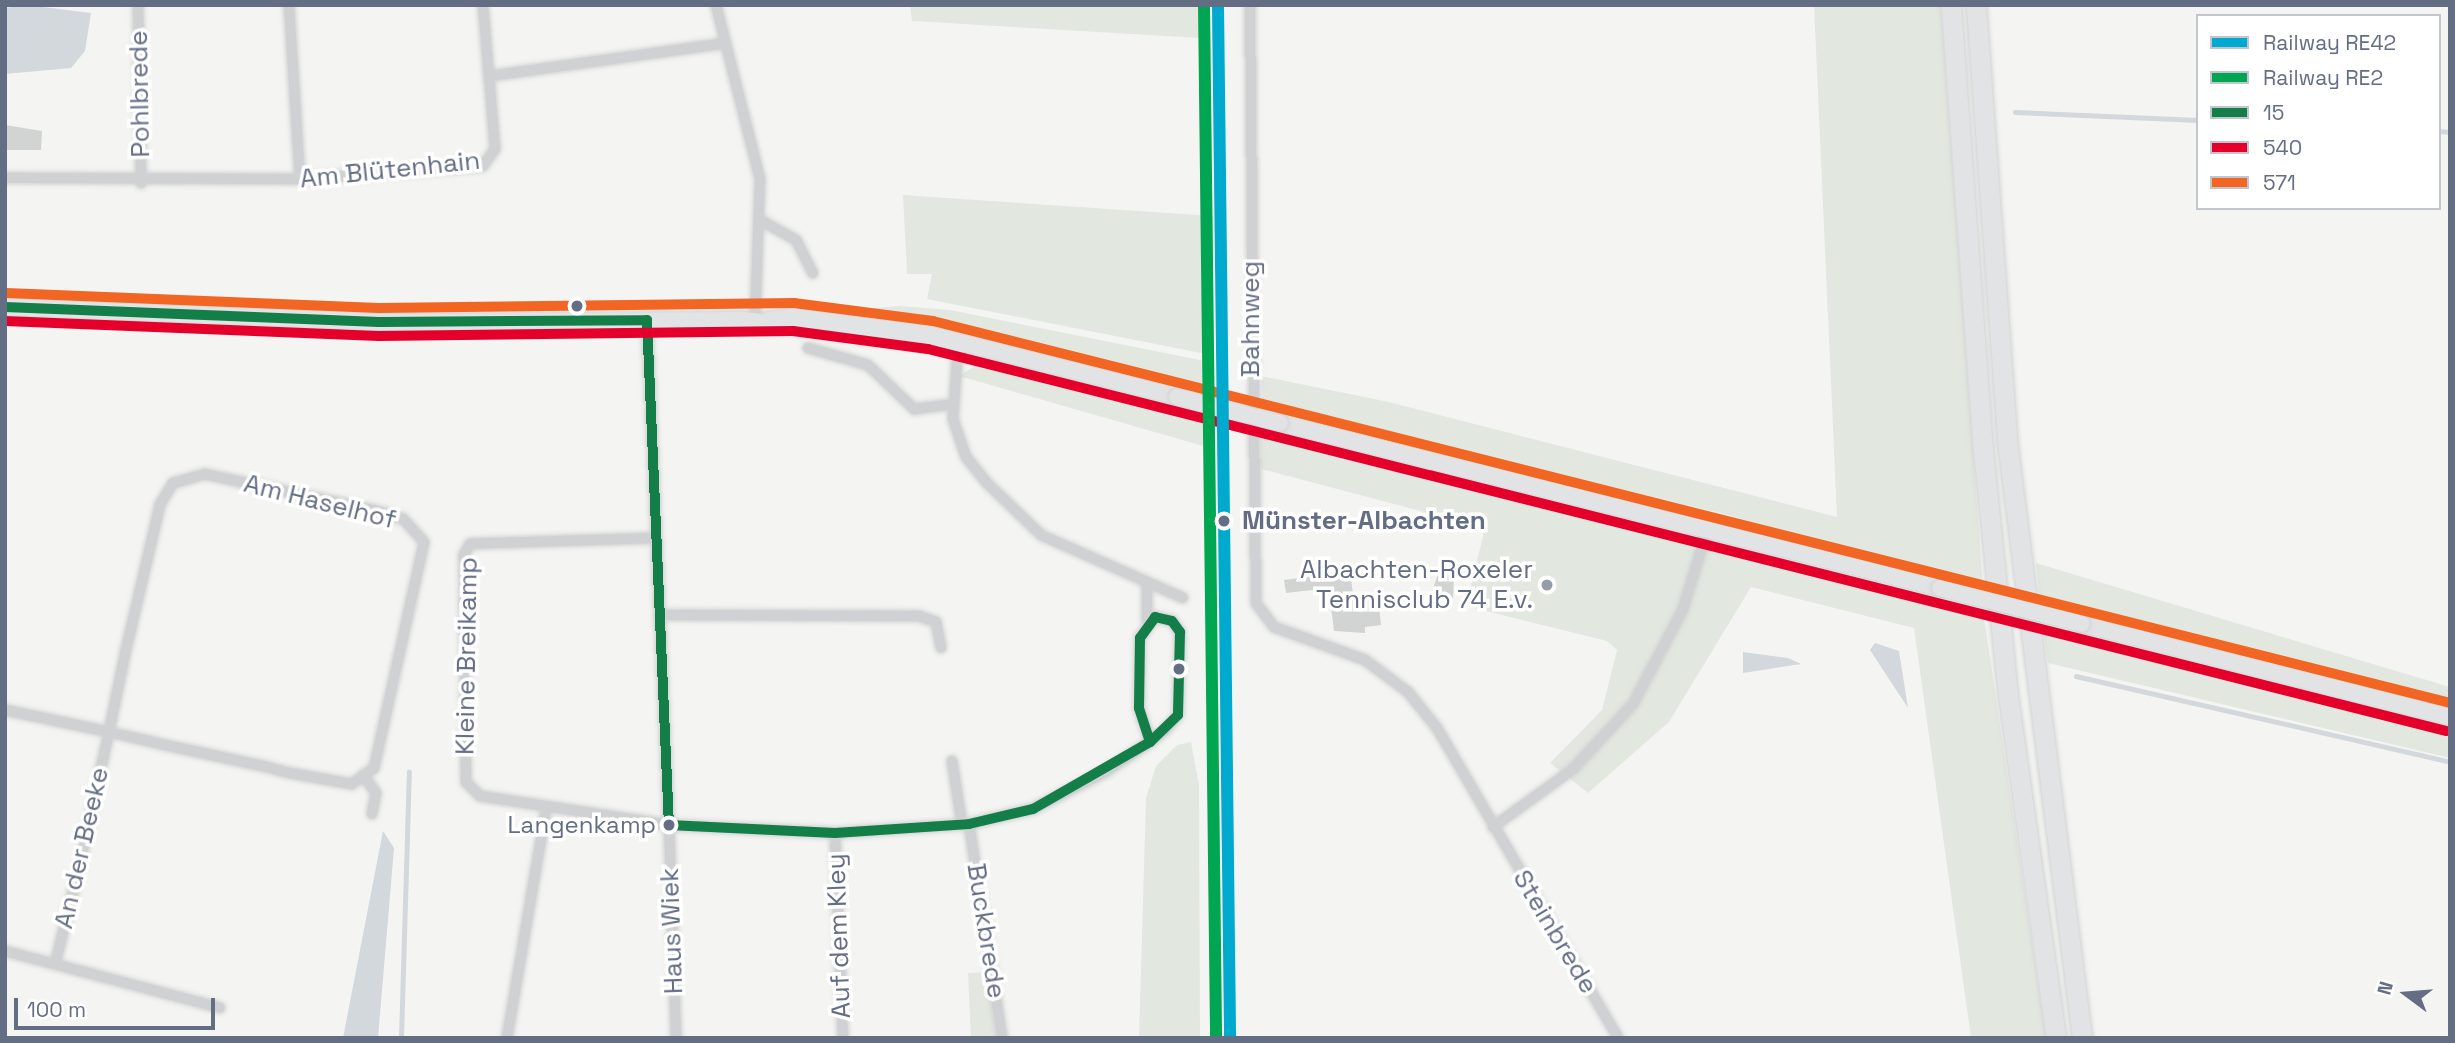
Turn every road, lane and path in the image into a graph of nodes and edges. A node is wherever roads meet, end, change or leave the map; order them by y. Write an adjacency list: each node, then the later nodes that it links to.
1 (138, 5): 12 (street, Pohlbrede)
2 (289, 5): 11 (street)
3 (483, 5): 9 (street)
4 (716, 5): 8 (street)
5 (1250, 5): 27 (street, Bahnweg)
6 (1951, 5): 49 (highway)
7 (1976, 5): 50 (highway)
8 (726, 43): 9 (street); 13 (street)
9 (489, 76): 11 (street, Am Blütenhain)
10 (5, 177): 12 (street, Am Blütenhain)
11 (300, 180): 12 (street, Am Blütenhain)
12 (141, 183)
13 (760, 220): 14 (street); 17 (street)
14 (813, 273)
15 (5, 307): 16 (street)
16 (646, 320): 17 (street); 22 (street)
17 (759, 321): 18 (street)
18 (958, 346): 20 (street); 21 (street, bridge)
19 (808, 348): 20 (street)
20 (952, 404): 23 (street)
21 (1707, 531): 30 (street, bridge); 39 (street)
22 (656, 538): 25 (street); 35 (street, Kleine Breikamp)
23 (1147, 583): 24 (street); 26 (street)
24 (1183, 598)
25 (659, 615): 28 (street); 38 (street)
26 (1147, 620): 32 (street); 32 (street)
27 (1274, 627): 39 (street, Steinbrede)
28 (941, 648)
29 (5, 710): 31 (street)
30 (2450, 716)
31 (109, 732): 34 (street); 34 (street, Am Haselhof); 42 (street, An der Beeke)
32 (1150, 742): 37 (street)
33 (952, 761): 37 (street)
34 (363, 775): 36 (street)
35 (546, 809): 38 (street, Kleine Breikamp); 44 (street)
36 (372, 814)
37 (966, 824): 40 (street); 47 (street, Buckbrede)
38 (669, 825): 40 (street); 45 (street, Haus Wiek)
39 (1493, 827): 48 (street, Steinbrede)
40 (835, 833): 46 (street, Auf dem Kley)
41 (5, 951): 42 (street, An der Beeke)
42 (55, 964): 43 (street, An der Beeke)
43 (220, 1008)
44 (507, 1038)
45 (676, 1038)
46 (844, 1038)
47 (1002, 1038)
48 (1618, 1038)
49 (2056, 1038)
50 (2082, 1038)

